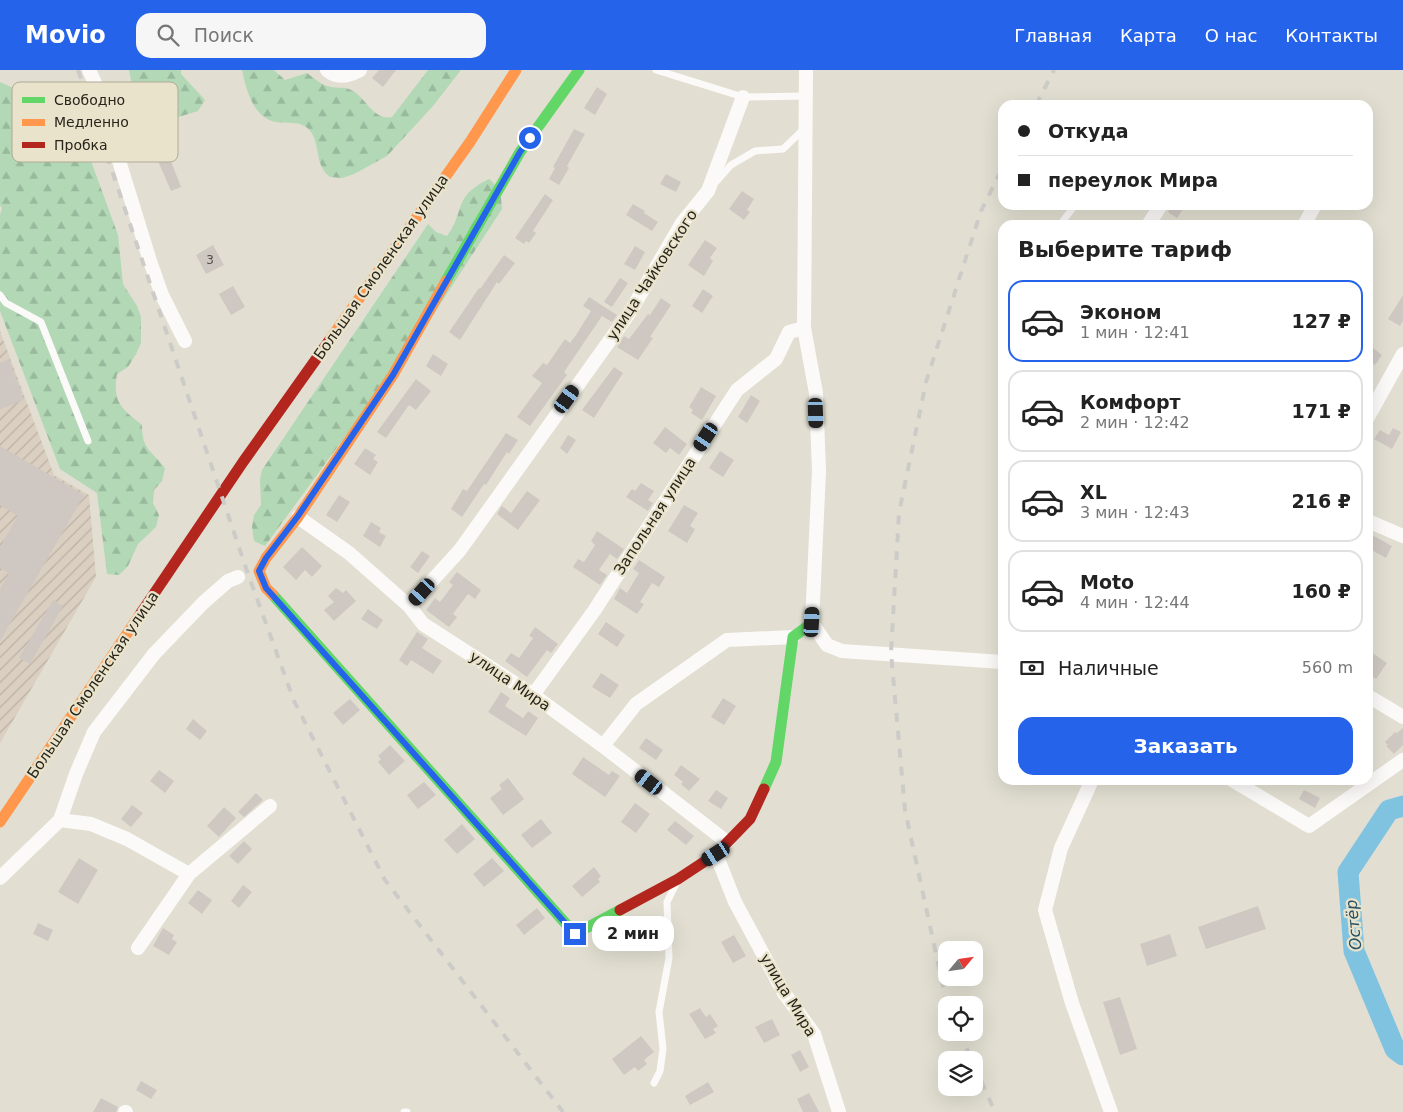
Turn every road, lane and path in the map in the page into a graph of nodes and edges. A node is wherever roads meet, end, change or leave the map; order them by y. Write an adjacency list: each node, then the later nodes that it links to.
1 (89, 70): 8 (street)
2 (327, 70): 3 (street)
3 (360, 70)
4 (516, 70): 41 (street, Большая Смоленская улица)
5 (579, 70): 22 (street)
6 (656, 70): 10 (lane)
7 (806, 70): 9 (street)
8 (95, 82)
9 (805, 96): 10 (lane); 11 (street)
10 (743, 97): 13 (street, улица Чайковского)
11 (805, 128): 13 (lane); 17 (street)
12 (120, 162): 18 (street)
13 (708, 191): 26 (street, улица Чайковского)
14 (1070, 210): 15 (lane)
15 (1063, 220)
16 (0, 295): 21 (lane)
17 (804, 328): 27 (street); 30 (street, Запольная улица)
18 (185, 341)
19 (1403, 354): 20 (street)
20 (1373, 408)
21 (88, 440)
22 (298, 516): 26 (street, улица Мира); 46 (street)
23 (1373, 523): 24 (street)
24 (1403, 536)
25 (238, 577): 40 (street)
26 (410, 606): 30 (street, улица Мира)
27 (812, 622): 28 (street); 29 (street)
28 (793, 637): 33 (street); 42 (street)
29 (998, 662)
30 (533, 695): 33 (street, улица Мира)
31 (1373, 699): 32 (street)
32 (1403, 717)
33 (602, 746): 42 (street, улица Мира)
34 (1403, 760): 35 (street)
35 (1373, 781)
36 (1090, 785): 50 (street)
37 (1240, 785): 38 (street)
38 (1367, 785)
39 (270, 806): 44 (street)
40 (60, 820): 44 (street); 45 (street)
41 (0, 822)
42 (727, 842): 43 (street)
43 (716, 854): 46 (street); 49 (street, улица Мира)
44 (189, 874): 47 (street)
45 (0, 878)
46 (678, 879): 48 (lane)
47 (138, 948)
48 (654, 1083)
49 (838, 1112)
50 (1111, 1112)

